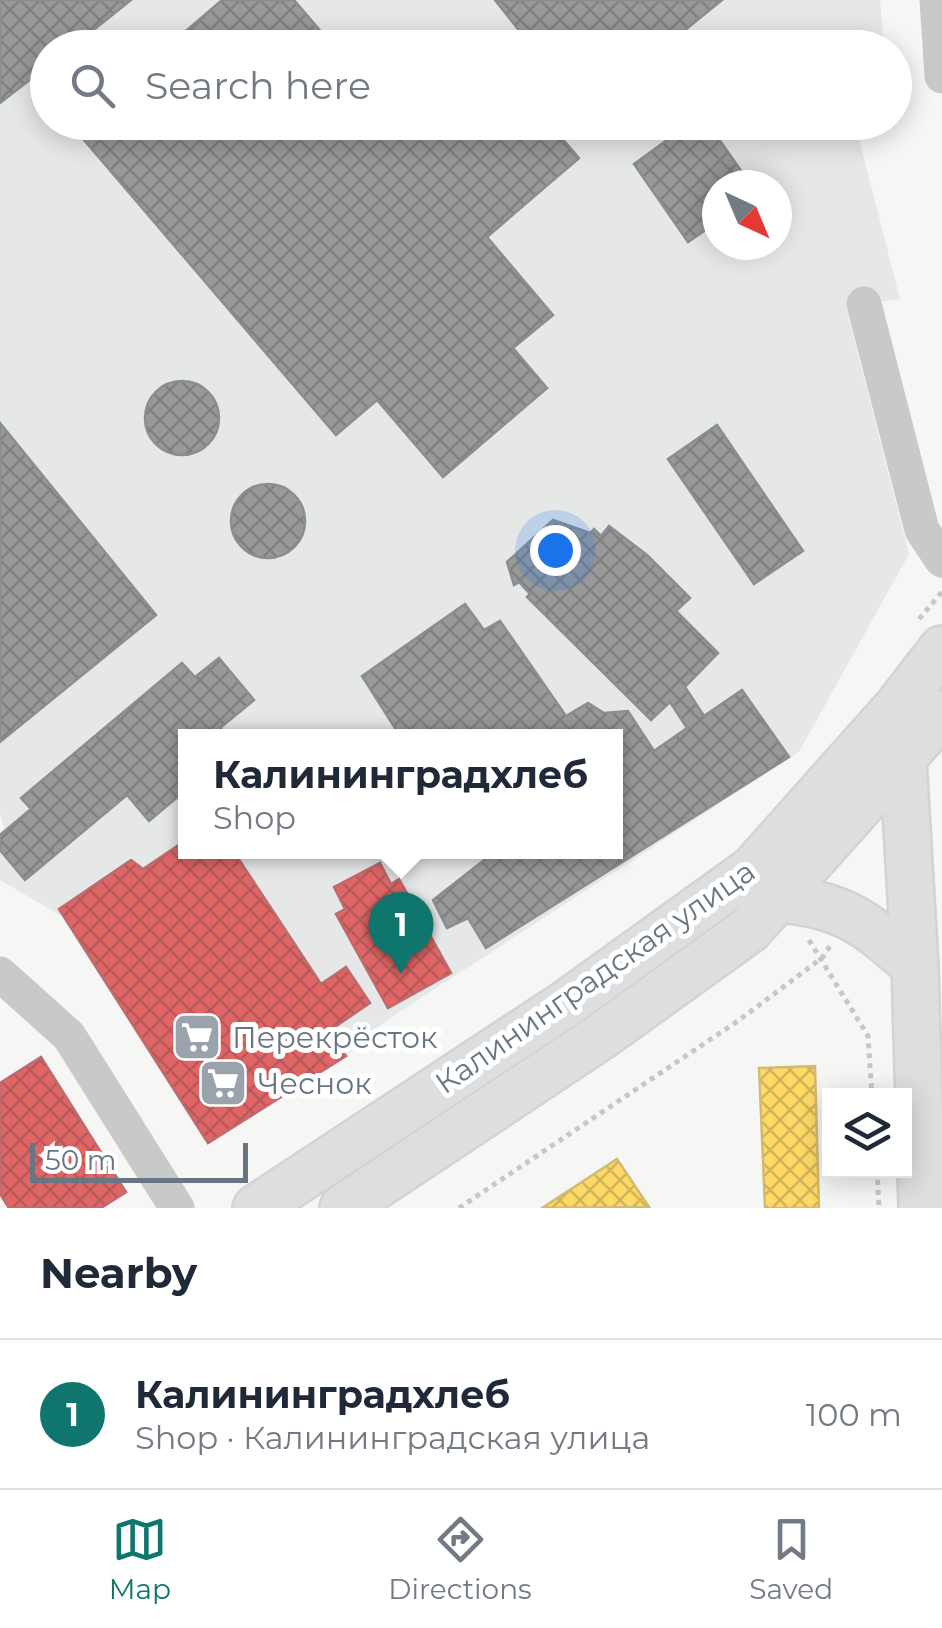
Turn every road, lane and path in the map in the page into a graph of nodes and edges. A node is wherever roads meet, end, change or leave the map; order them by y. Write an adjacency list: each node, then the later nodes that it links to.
1 (937, 0): 2 (street)
2 (942, 76)
3 (864, 304): 4 (street)
4 (942, 560)
5 (942, 592): 6 (path)
6 (930, 636): 8 (main road, Калининградская улица)
7 (942, 697): 8 (main road)
8 (898, 706): 10 (main road); 20 (main road, Калининградская улица)
9 (942, 714): 10 (main road, Калининградская улица)
10 (904, 756): 11 (main road, Калининградская улица); 13 (main road)
11 (779, 899): 12 (path); 13 (main road); 21 (main road, Калининградская улица)
12 (822, 958): 15 (path); 22 (path)
13 (916, 966): 16 (main road)
14 (0, 974): 19 (street)
15 (871, 1088)
16 (917, 1102): 17 (main road); 24 (main road)
17 (942, 1147)
18 (877, 1178): 23 (path)
19 (176, 1208)
20 (256, 1208)
21 (344, 1208)
22 (458, 1208)
23 (879, 1208)
24 (922, 1208)

